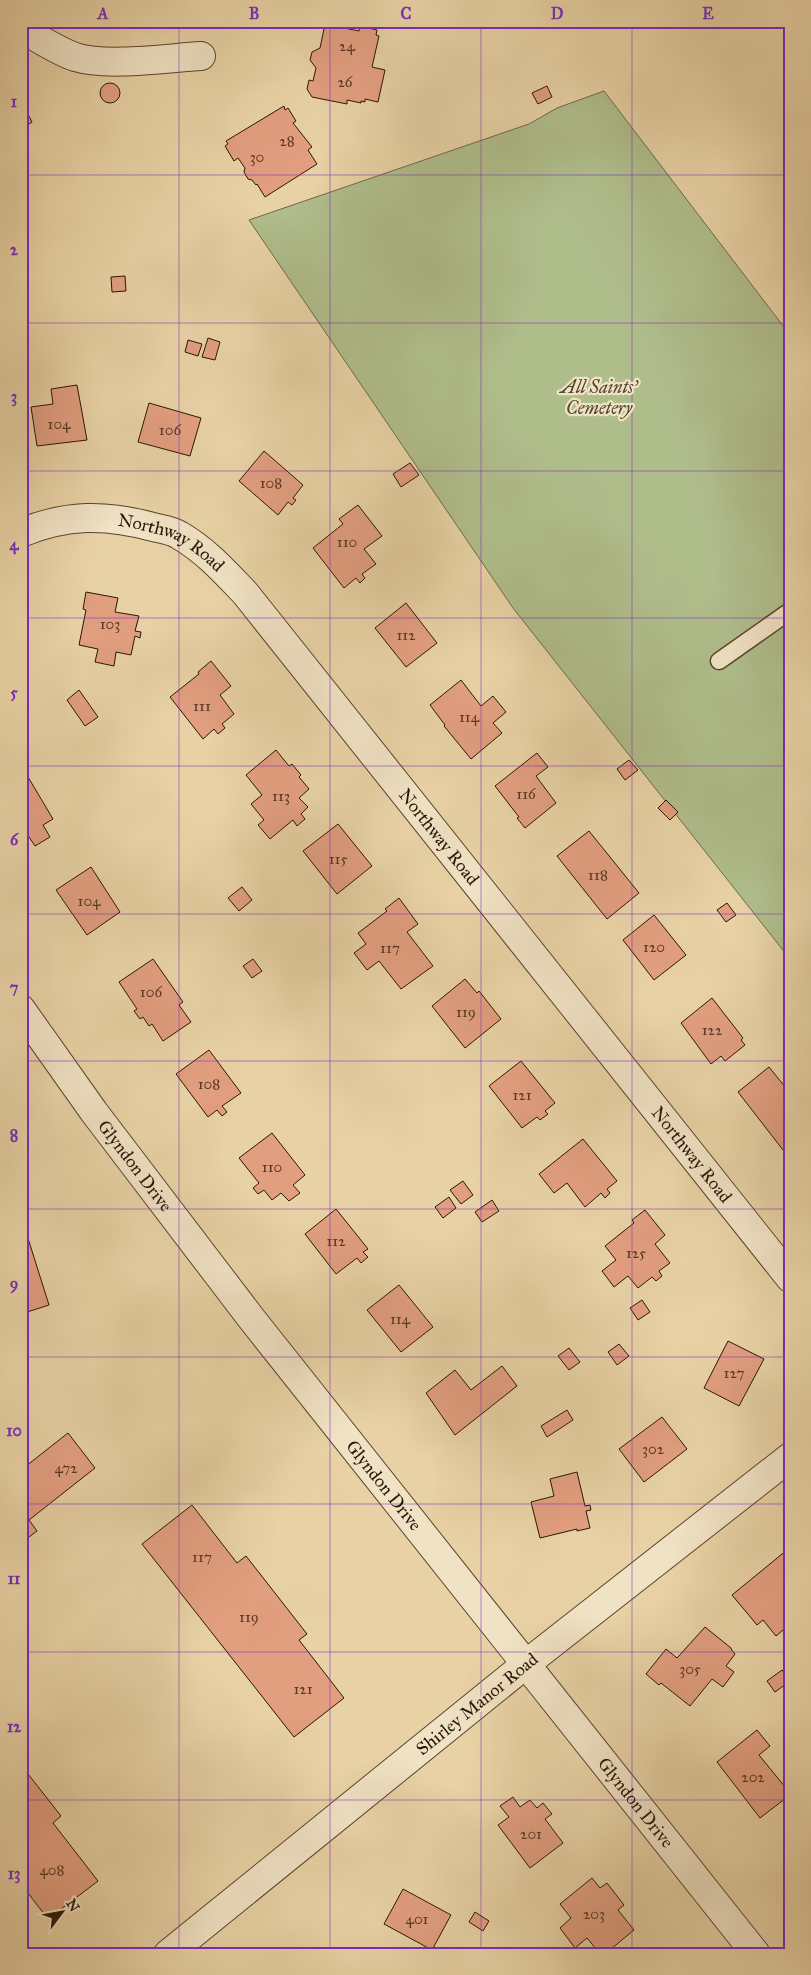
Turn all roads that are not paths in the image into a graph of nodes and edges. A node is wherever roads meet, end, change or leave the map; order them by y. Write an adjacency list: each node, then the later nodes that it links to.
1 (21, 28): 2 (street)
2 (201, 56)
3 (21, 533): 7 (street, Northway Road)
4 (790, 611): 5 (lane)
5 (719, 661)
6 (21, 1009): 9 (street, Glyndon Drive)
7 (790, 1278)
8 (790, 1457): 9 (street, Shirley Manor Road)
9 (526, 1664): 10 (street, Shirley Manor Road); 11 (street, Glyndon Drive)
10 (168, 1954)
11 (756, 1954)

